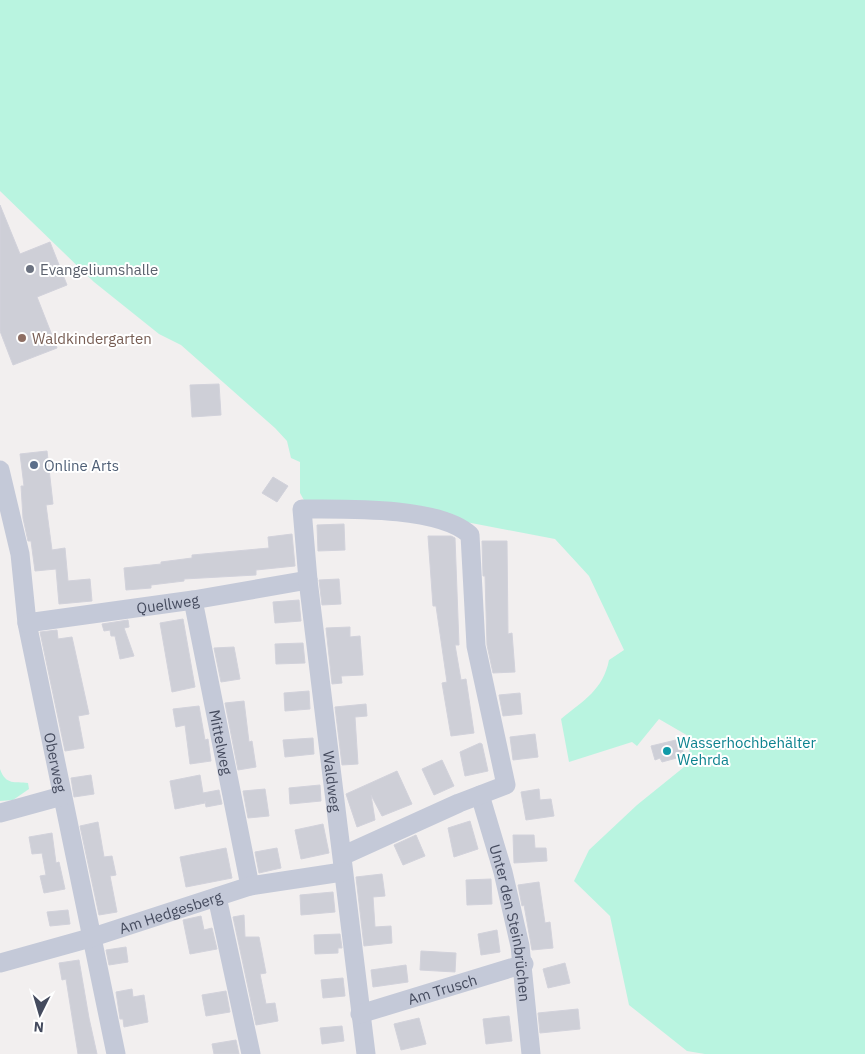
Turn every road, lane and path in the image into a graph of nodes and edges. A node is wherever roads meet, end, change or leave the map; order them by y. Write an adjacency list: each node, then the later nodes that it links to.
1 (0, 470): 4 (street, Oberweg)
2 (308, 580): 3 (street, Quellweg); 5 (street, Waldweg); 9 (street, Waldweg)
3 (193, 600): 4 (street, Quellweg); 10 (street, Mittelweg)
4 (28, 622): 7 (street, Oberweg)
5 (506, 785): 6 (street, Am Hedgesberg)
6 (480, 795): 9 (street, Am Hedgesberg); 14 (street, Unter den Steinbrüchen)
7 (62, 796): 8 (street); 12 (street, Oberweg)
8 (0, 813)
9 (342, 864): 10 (street, Am Hedgesberg); 15 (street, Waldweg)
10 (250, 886): 11 (street, Am Hedgesberg)
11 (217, 897): 12 (street, Am Hedgesberg); 17 (street)
12 (90, 938): 13 (street, Am Hedgesberg); 16 (street, Oberweg)
13 (0, 962)
14 (524, 964): 15 (street, Am Trusch); 19 (street, Unter den Steinbrüchen)
15 (360, 1014): 18 (street, Waldweg)
16 (116, 1054)
17 (251, 1054)
18 (366, 1054)
19 (531, 1054)

